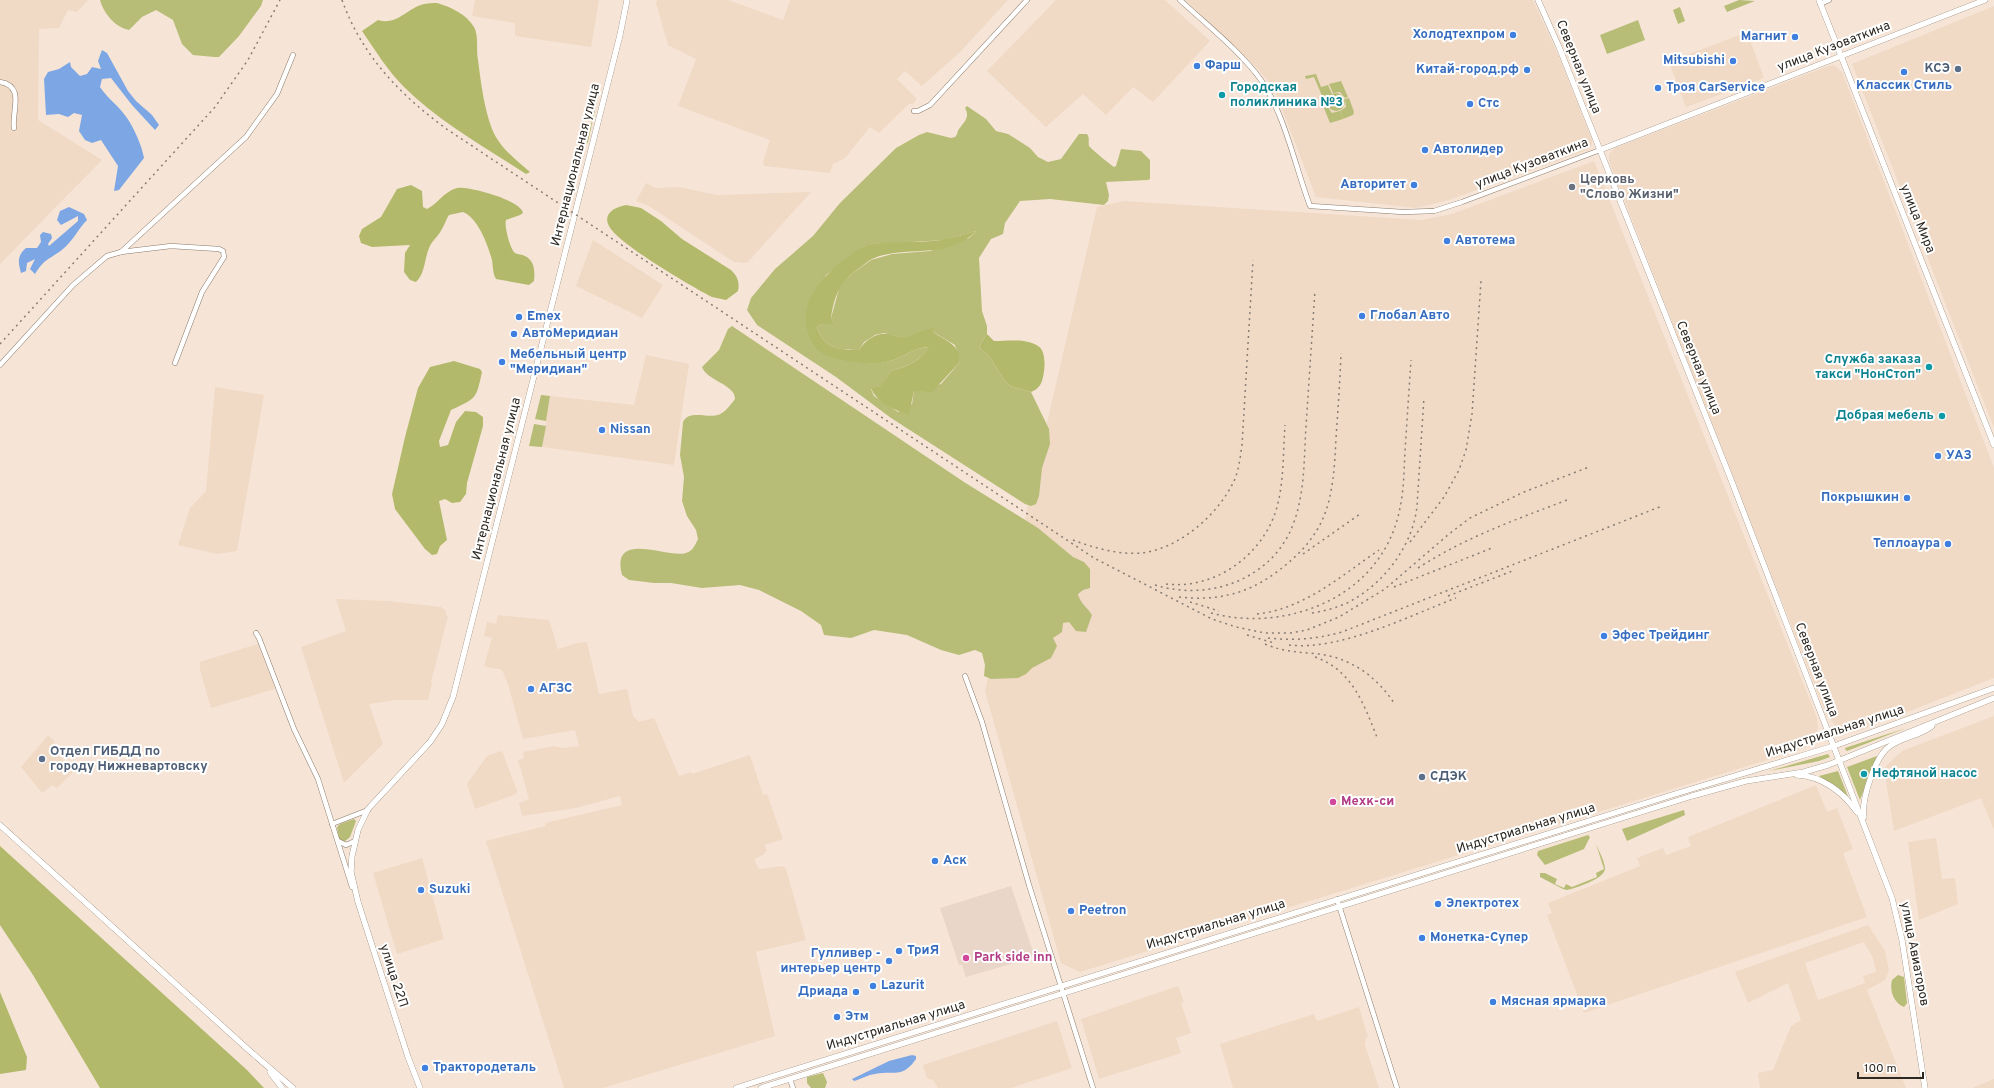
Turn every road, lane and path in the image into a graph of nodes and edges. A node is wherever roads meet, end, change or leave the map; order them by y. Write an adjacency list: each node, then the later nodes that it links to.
1 (627, 0): 9 (main road, Интернациональная улица)
2 (631, 0): 9 (main road, Интернациональная улица)
3 (1027, 0): 13 (street)
4 (1180, 0): 15 (street, улица Кузоваткина)
5 (1538, 0): 15 (main road, Северная улица)
6 (1829, 0): 8 (street)
7 (1985, 0): 11 (main road, улица Кузоваткина)
8 (1819, 2): 11 (main road, улица Мира)
9 (620, 35): 28 (main road, Интернациональная улица)
10 (293, 55): 16 (street)
11 (1841, 56): 15 (main road, улица Кузоваткина); 19 (main road, улица Мира)
12 (0, 82): 14 (street)
13 (914, 112)
14 (14, 128)
15 (1600, 150): 25 (main road, Северная улица)
16 (121, 252): 17 (street); 18 (street)
17 (175, 363)
18 (0, 365)
19 (1994, 445)
20 (256, 633): 30 (street)
21 (965, 676): 39 (street)
22 (1994, 688): 25 (main road, Индустриальная улица)
23 (1994, 698): 24 (main road, Индустриальная улица)
24 (1939, 721): 26 (main road, Индустриальная улица); 33 (main road)
25 (1834, 746): 26 (main road, Северная улица); 36 (main road, Индустриальная улица)
26 (1840, 761): 27 (main road, Индустриальная улица); 33 (main road, улица Авиаторов)
27 (1786, 775): 33 (main road); 38 (main road, Индустриальная улица)
28 (368, 810): 29 (street); 32 (main road, Интернациональная улица)
29 (355, 816): 30 (street); 32 (street)
30 (332, 824): 34 (street)
31 (0, 825): 41 (main road)
32 (360, 825): 35 (main road, Интернациональная улица)
33 (1867, 829): 53 (main road, улица Авиаторов)
34 (337, 840): 35 (street); 37 (street)
35 (355, 841): 37 (main road, Интернациональная улица)
36 (1337, 899): 38 (street); 39 (main road, Индустриальная улица)
37 (358, 902): 42 (main road, улица 22П)
38 (1340, 906): 40 (main road, Индустриальная улица); 52 (street)
39 (1062, 985): 40 (street); 48 (main road, Индустриальная улица)
40 (1064, 993): 43 (main road, Индустриальная улица); 51 (street)
41 (252, 1053): 44 (main road); 45 (main road)
42 (408, 1057): 46 (main road, улица 22П); 47 (main road, улица 22П)
43 (790, 1079): 49 (main road, Индустриальная улица); 50 (street)
44 (282, 1088)
45 (293, 1088)
46 (416, 1088)
47 (420, 1088)
48 (736, 1088)
49 (761, 1088)
50 (793, 1088)
51 (1093, 1088)
52 (1397, 1088)
53 (1926, 1088)

